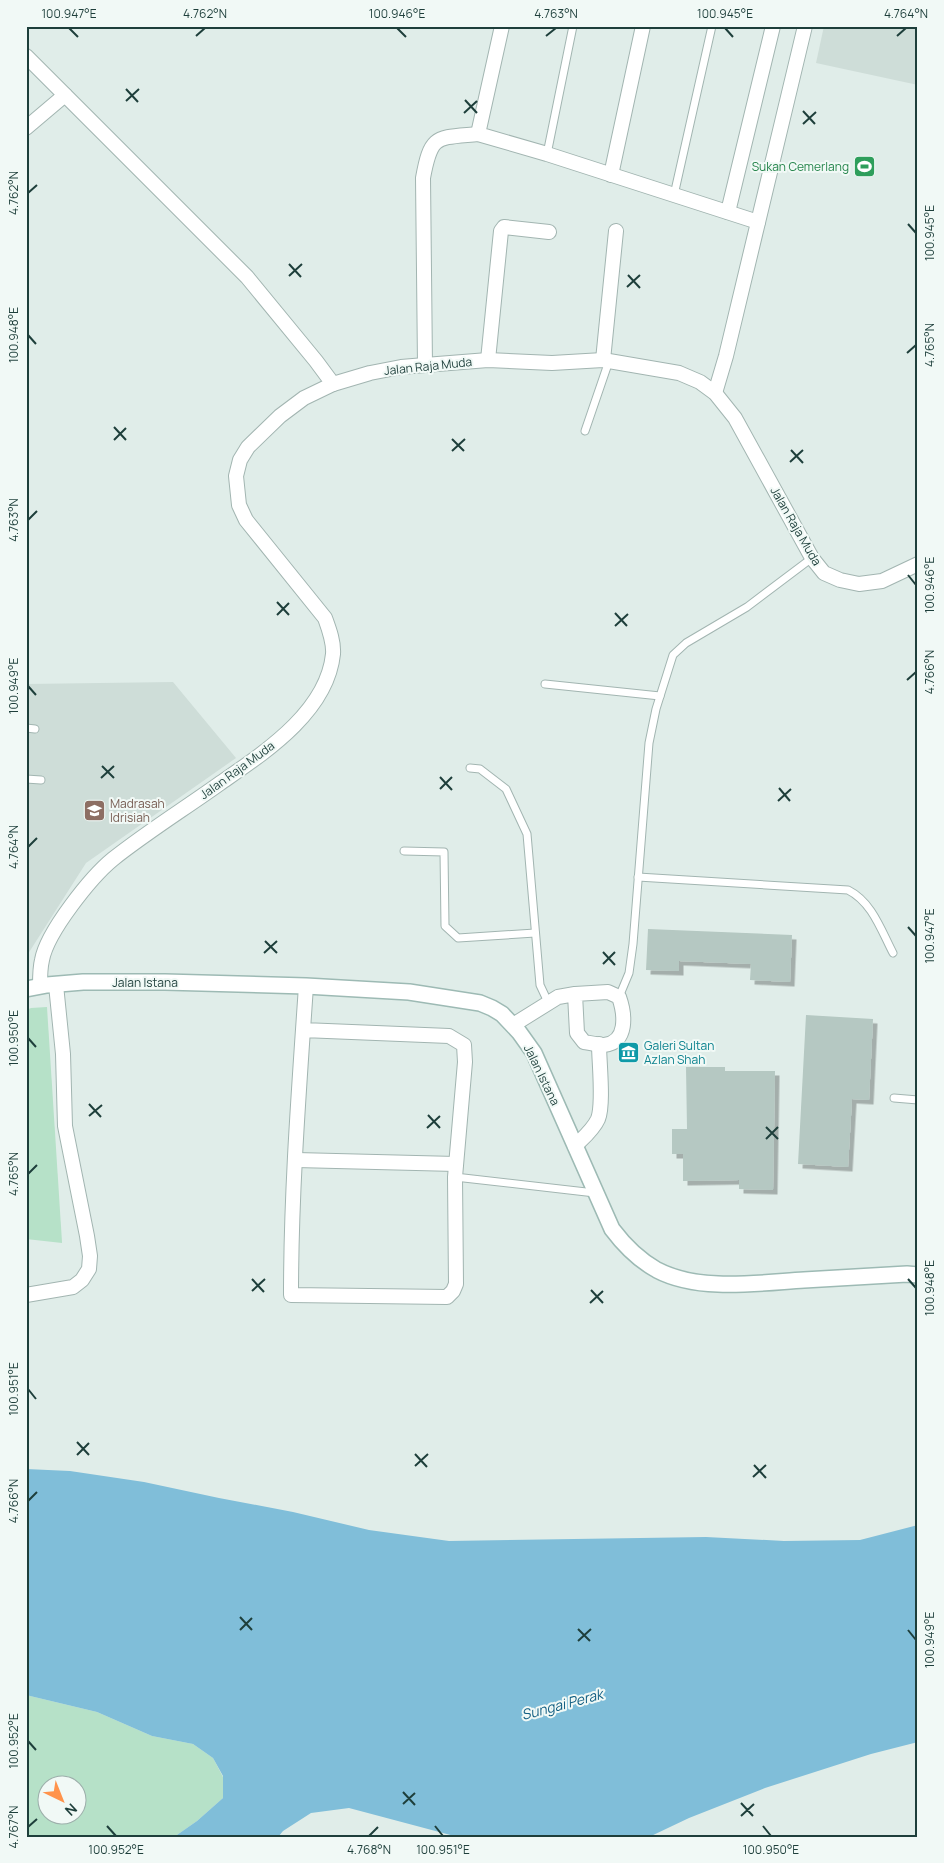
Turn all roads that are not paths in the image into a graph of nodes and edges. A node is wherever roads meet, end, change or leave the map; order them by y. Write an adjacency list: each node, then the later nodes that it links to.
1 (502, 26): 10 (street)
2 (573, 26): 11 (lane)
3 (643, 26): 12 (street)
4 (712, 26): 13 (lane)
5 (773, 26): 14 (street)
6 (805, 26): 15 (street)
7 (26, 56): 8 (street)
8 (65, 95): 9 (street); 21 (street)
9 (26, 128)
10 (478, 134): 11 (street); 20 (street)
11 (547, 154): 12 (street)
12 (611, 175): 13 (street)
13 (674, 195): 14 (street)
14 (728, 212): 15 (street)
15 (758, 222): 22 (street)
16 (616, 231): 19 (street)
17 (548, 232): 18 (street)
18 (488, 360): 19 (street, Jalan Raja Muda); 20 (street, Jalan Raja Muda)
19 (606, 361): 22 (street, Jalan Raja Muda); 23 (lane)
20 (425, 365): 21 (street, Jalan Raja Muda)
21 (332, 384): 39 (street, Jalan Raja Muda)
22 (715, 393): 24 (street, Jalan Raja Muda)
23 (585, 431)
24 (812, 558): 25 (street, Jalan Raja Muda); 27 (lane)
25 (918, 564)
26 (545, 684): 27 (lane)
27 (660, 696): 34 (lane)
28 (26, 728): 29 (lane)
29 (35, 729)
30 (470, 768): 35 (lane)
31 (26, 779): 32 (lane)
32 (41, 780)
33 (404, 851): 35 (lane)
34 (638, 876): 36 (lane); 41 (lane)
35 (535, 932): 42 (lane)
36 (893, 953)
37 (56, 984): 38 (street, Jalan Istana); 39 (street, Jalan Istana); 53 (street)
38 (306, 986): 43 (street, Jalan Istana); 44 (street)
39 (33, 988)
40 (575, 994): 41 (street); 42 (street); 45 (street)
41 (619, 997): 45 (street)
42 (548, 1002): 43 (street)
43 (513, 1025): 48 (street, Jalan Istana)
44 (303, 1030): 49 (street); 50 (street)
45 (599, 1044): 48 (street)
46 (894, 1098): 47 (lane)
47 (918, 1100)
48 (575, 1146): 51 (street, Jalan Istana)
49 (296, 1160): 50 (street); 50 (street)
50 (456, 1170): 51 (lane)
51 (595, 1192): 52 (street, Jalan Istana)
52 (918, 1275)
53 (26, 1295)

